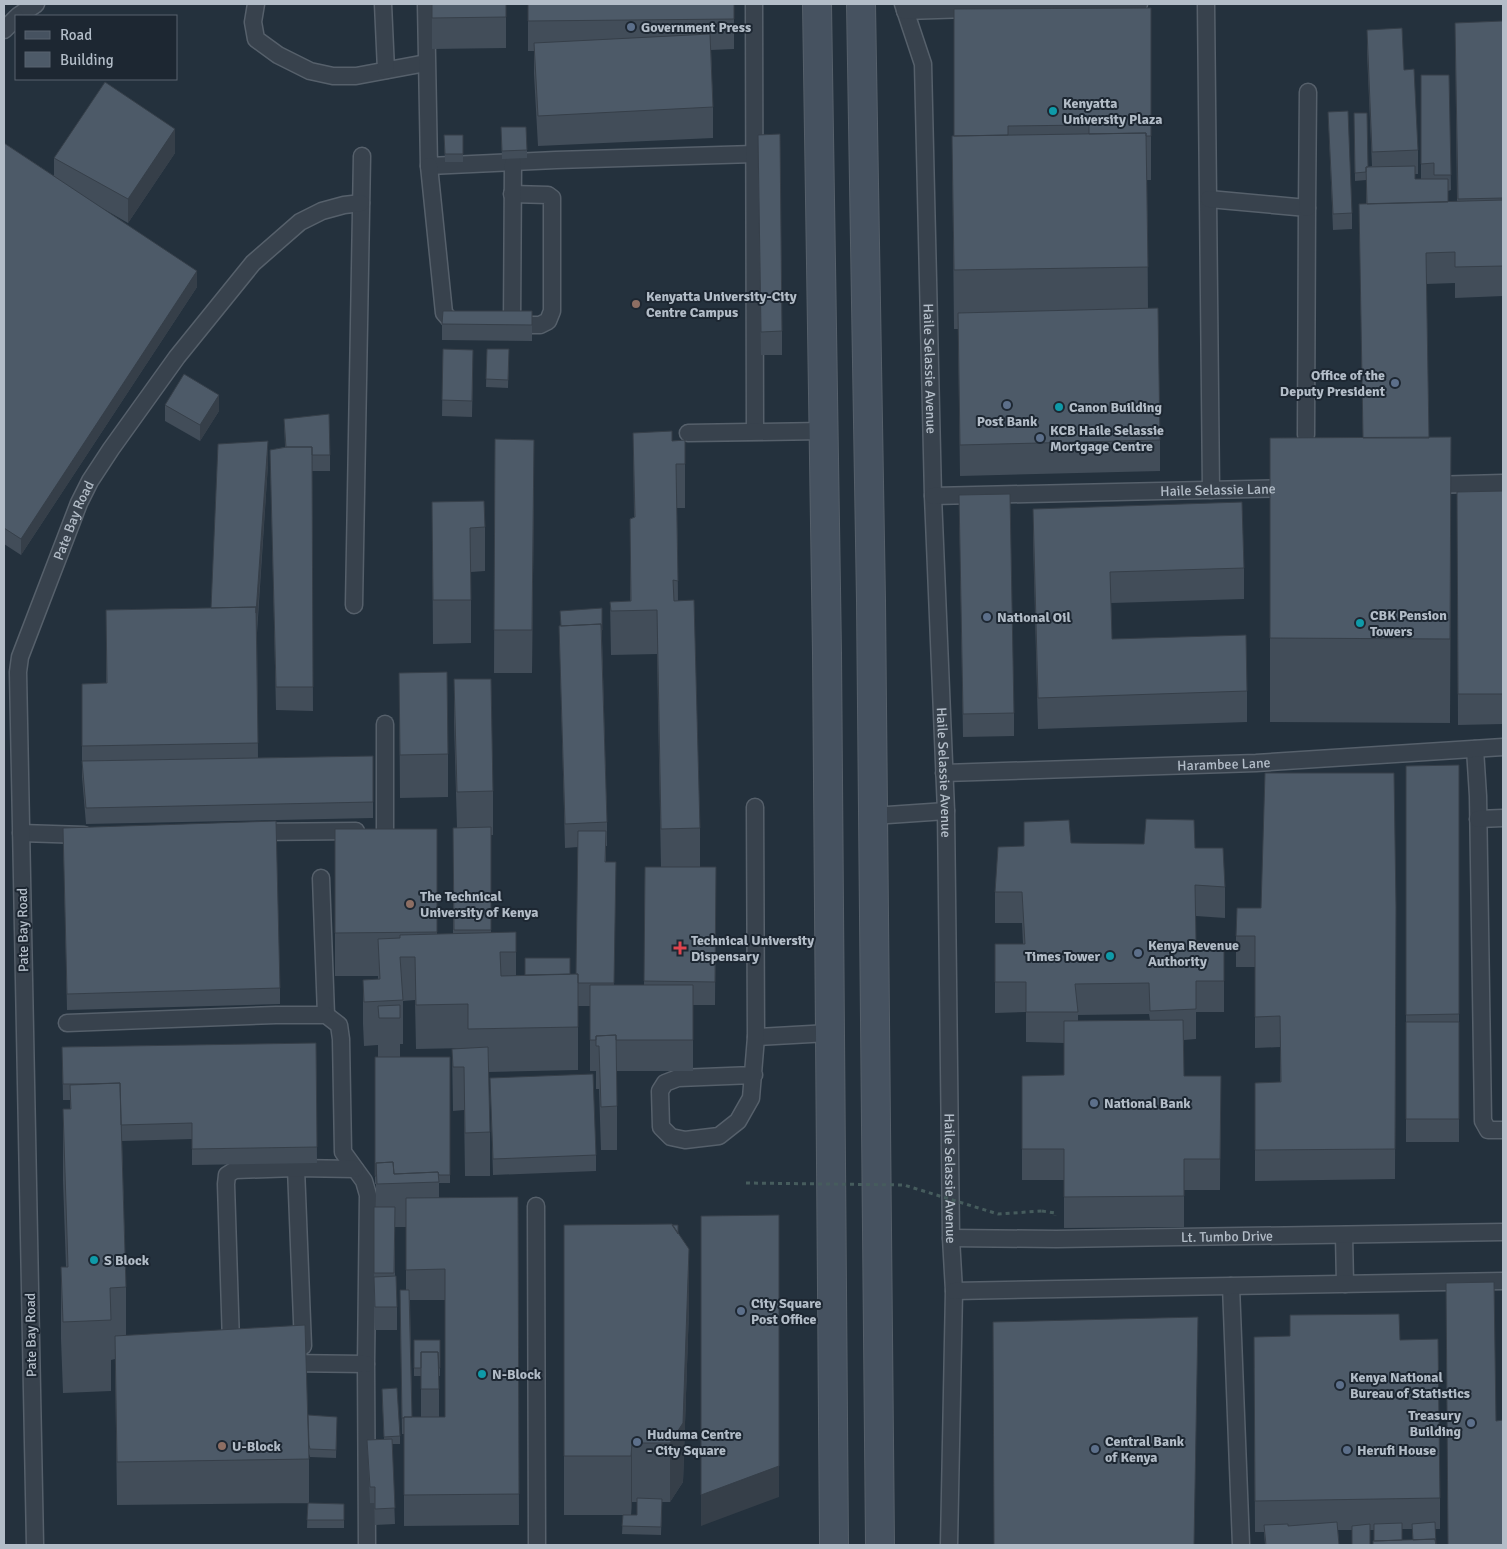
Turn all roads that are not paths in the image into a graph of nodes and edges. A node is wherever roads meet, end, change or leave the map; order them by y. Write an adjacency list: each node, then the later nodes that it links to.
1 (36, 4): 13 (lane)
2 (256, 4): 17 (lane)
3 (382, 4): 17 (lane)
4 (426, 4): 16 (lane)
5 (754, 4): 19 (lane)
6 (817, 4): 31 (main road)
7 (861, 4): 46 (main road)
8 (1139, 4): 10 (lane)
9 (1206, 4): 24 (lane)
10 (1053, 5): 12 (lane)
11 (904, 7): 12 (lane); 38 (lane, Haile Selassie Avenue)
12 (927, 7)
13 (20, 15)
14 (15, 19): 15 (lane)
15 (4, 30)
16 (426, 63): 17 (lane); 22 (lane)
17 (386, 70)
18 (1308, 92): 26 (lane)
19 (754, 154): 21 (lane); 30 (lane)
20 (362, 156): 25 (lane)
21 (513, 163): 22 (lane); 23 (lane)
22 (429, 166): 27 (lane)
23 (512, 194): 29 (lane); 29 (lane)
24 (1209, 199): 26 (lane); 37 (lane)
25 (361, 203): 39 (lane); 52 (lane, Pate Bay Road)
26 (1307, 208): 33 (lane)
27 (477, 324)
28 (495, 325): 29 (lane)
29 (512, 325)
30 (755, 431): 31 (lane); 32 (lane)
31 (823, 431): 57 (main road)
32 (688, 433)
33 (1306, 435)
34 (1503, 483): 35 (lane)
35 (1416, 486)
36 (1308, 488): 37 (lane, Haile Selassie Lane)
37 (1211, 490): 38 (lane, Haile Selassie Lane)
38 (933, 496): 43 (lane, Haile Selassie Avenue)
39 (354, 605)
40 (385, 724): 49 (lane)
41 (1503, 747): 42 (lane, Harambee Lane)
42 (1476, 749): 43 (lane, Harambee Lane); 47 (lane)
43 (944, 773): 45 (lane, Haile Selassie Avenue)
44 (755, 807): 58 (lane)
45 (946, 811): 46 (lane); 66 (lane, Haile Selassie Avenue)
46 (873, 816): 79 (main road)
47 (1478, 818): 48 (lane); 60 (lane)
48 (1503, 818)
49 (385, 830): 50 (lane); 51 (lane)
50 (404, 830)
51 (235, 832)
52 (21, 833): 53 (lane); 75 (lane, Pate Bay Road)
53 (96, 834)
54 (321, 878): 55 (lane)
55 (326, 1015): 56 (lane); 62 (lane)
56 (66, 1023)
57 (829, 1033): 58 (lane); 78 (main road)
58 (756, 1037): 59 (lane)
59 (754, 1075): 59 (lane)
60 (1503, 1130)
61 (296, 1168): 62 (lane); 71 (lane); 73 (lane)
62 (355, 1169): 74 (lane)
63 (536, 1206): 77 (lane)
64 (1503, 1232): 65 (lane, Lt. Tumbo Drive)
65 (1344, 1234): 66 (lane, Lt. Tumbo Drive); 68 (lane)
66 (951, 1238): 70 (lane, Haile Selassie Avenue)
67 (1503, 1281): 68 (lane)
68 (1344, 1284): 69 (lane)
69 (1231, 1286): 70 (lane); 81 (lane)
70 (954, 1291): 80 (lane, Haile Selassie Avenue)
71 (243, 1362)
72 (270, 1363): 73 (lane)
73 (304, 1363): 74 (lane)
74 (366, 1364): 76 (lane)
75 (35, 1545)
76 (367, 1545)
77 (537, 1545)
78 (834, 1545)
79 (880, 1545)
80 (949, 1545)
81 (1241, 1545)

